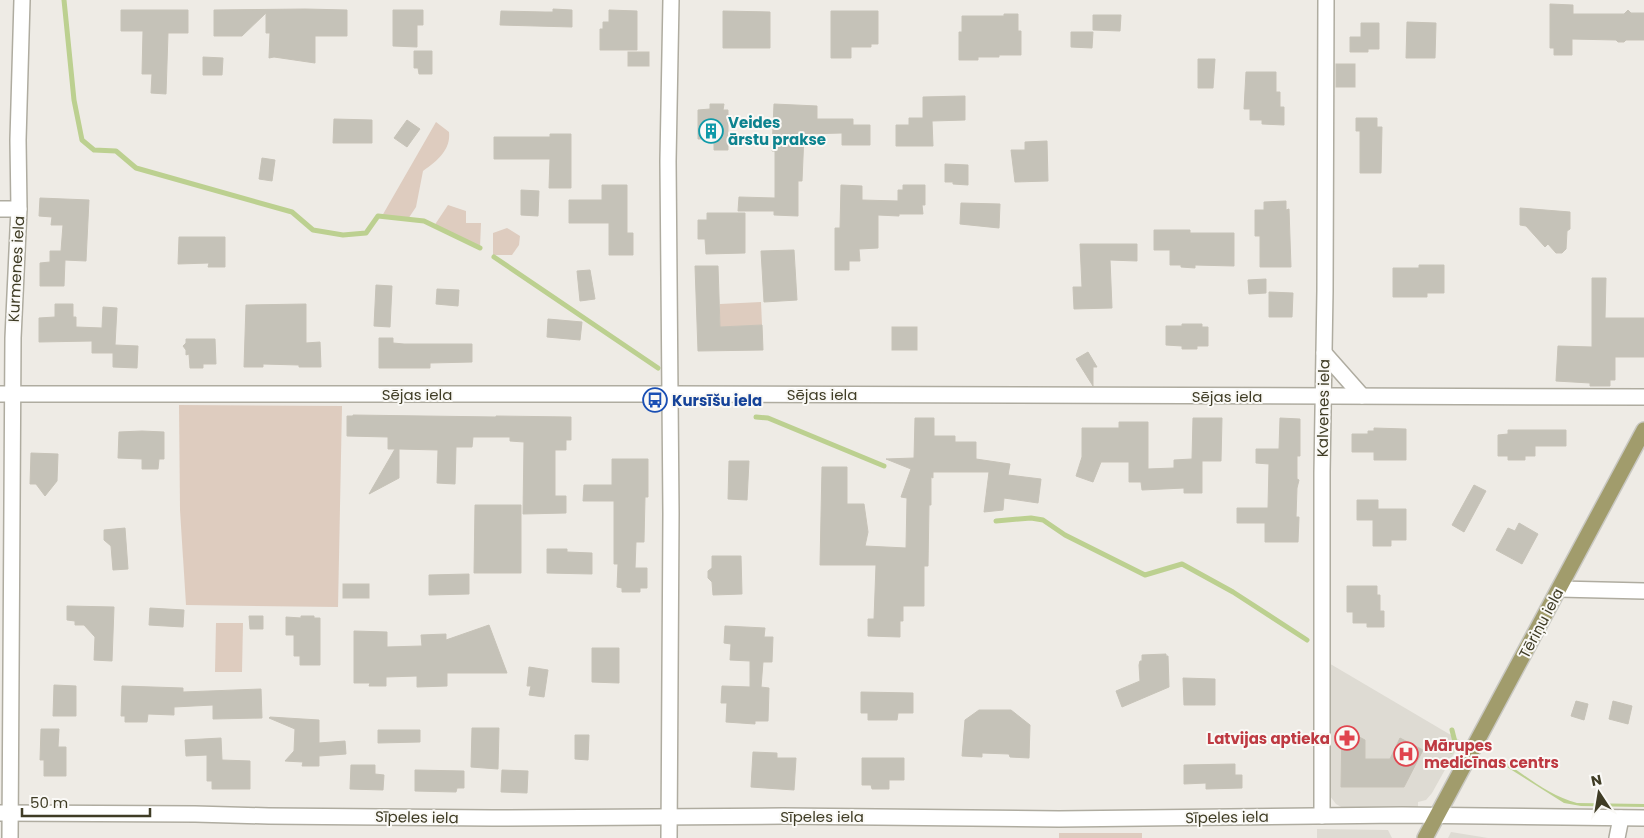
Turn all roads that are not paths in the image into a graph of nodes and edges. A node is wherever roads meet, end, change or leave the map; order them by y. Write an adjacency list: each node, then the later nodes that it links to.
1 (22, 0): 5 (street, Kurmenes iela)
2 (671, 0): 8 (street)
3 (1326, 0): 6 (street, Kalvenes iela)
4 (0, 209): 5 (street)
5 (19, 209): 7 (street, Kurmenes iela)
6 (1324, 353): 9 (street, Kalvenes iela); 10 (street)
7 (6, 394): 8 (street, Sējas iela); 15 (street, Kurmenes iela)
8 (670, 394): 9 (street, Sējas iela); 18 (street)
9 (1324, 396): 10 (street, Sējas iela); 17 (street, Kalvenes iela)
10 (1362, 396): 11 (street, Sējas iela)
11 (1644, 397)
12 (1644, 430): 13 (main road, Tēriņu iela)
13 (1559, 589): 14 (street); 16 (main road, Tēriņu iela)
14 (1644, 590)
15 (5, 813): 18 (street, Sīpeles iela); 21 (street, Kurmenes iela)
16 (1438, 815): 17 (street, Sīpeles iela); 19 (street, Sīpeles iela); 23 (main road, Tēriņu iela)
17 (1322, 816): 18 (street, Sīpeles iela)
18 (669, 817): 22 (street)
19 (1621, 818): 20 (street, Sīpeles iela); 24 (street)
20 (1644, 818)
21 (10, 838)
22 (669, 838)
23 (1425, 838)
24 (1617, 838)

